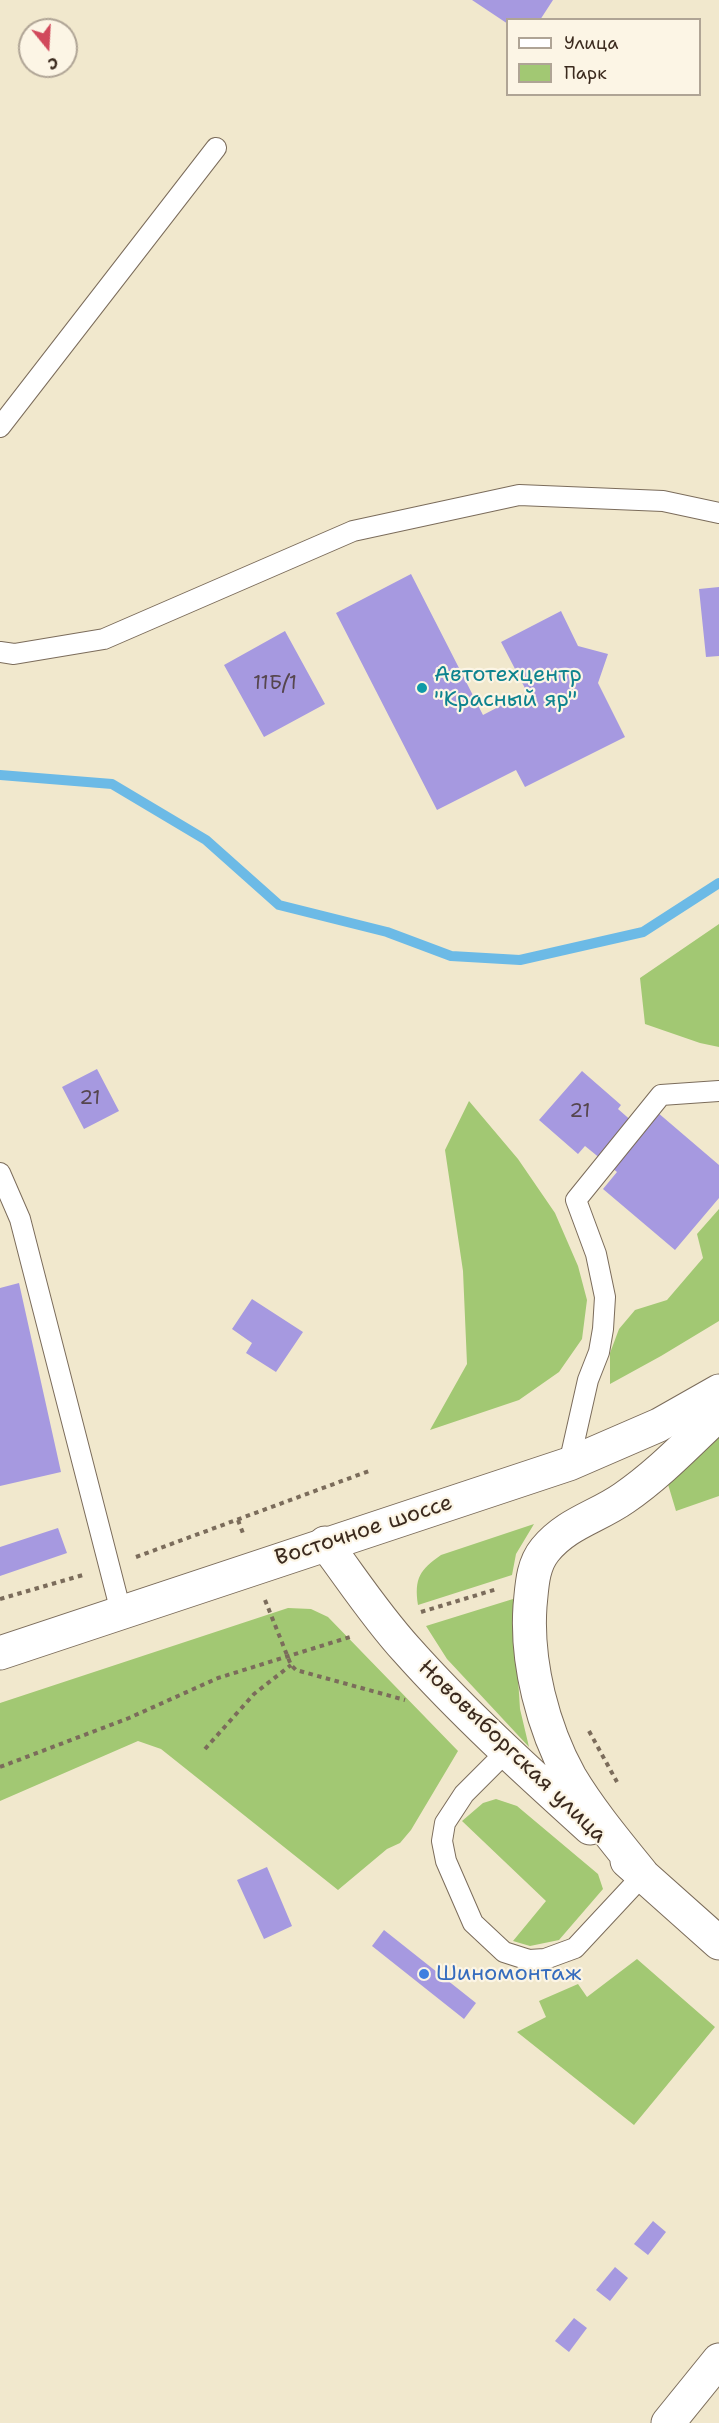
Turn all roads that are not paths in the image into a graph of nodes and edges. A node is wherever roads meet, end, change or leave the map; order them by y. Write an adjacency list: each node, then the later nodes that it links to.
1 (216, 147): 2 (lane)
2 (0, 427)
3 (719, 513): 4 (lane)
4 (0, 652)
5 (719, 1091): 9 (lane)
6 (0, 1173): 11 (lane)
7 (719, 1391): 9 (street, Восточное шоссе)
8 (719, 1414): 14 (street)
9 (569, 1464): 10 (street, Восточное шоссе)
10 (326, 1543): 11 (street, Восточное шоссе); 13 (street, Нововыборгская улица)
11 (121, 1612): 12 (street, Восточное шоссе)
12 (0, 1653)
13 (506, 1752): 14 (street, Нововыборгская улица); 14 (lane)
14 (643, 1875): 15 (street, Нововыборгская улица)
15 (719, 1943)
16 (719, 2361): 17 (street)
17 (668, 2423)

